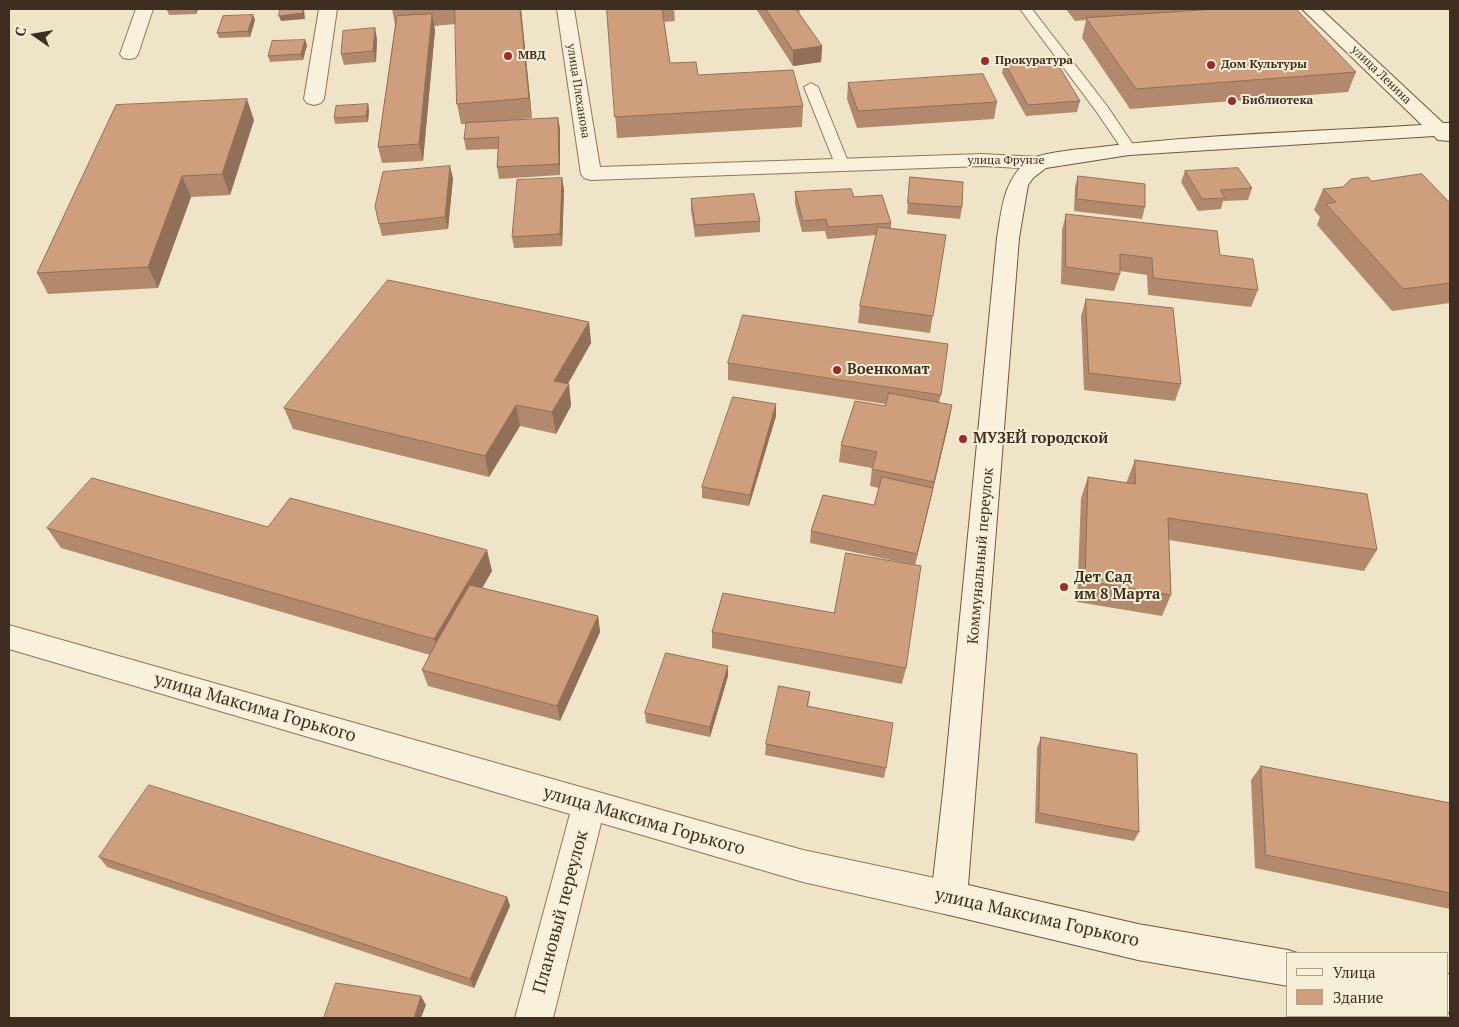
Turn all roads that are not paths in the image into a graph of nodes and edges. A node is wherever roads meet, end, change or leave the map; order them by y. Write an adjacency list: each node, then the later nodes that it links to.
1 (144, 9): 6 (street)
2 (328, 9): 8 (street)
3 (565, 9): 13 (street, улица Плеханова)
4 (1026, 9): 10 (lane)
5 (1311, 9): 9 (street, улица Ленина)
6 (129, 54)
7 (811, 87): 12 (lane)
8 (314, 99)
9 (1446, 133): 10 (street, улица Фрунзе)
10 (1129, 149): 11 (street, улица Фрунзе)
11 (1039, 163): 12 (street, улица Фрунзе); 16 (street, Коммунальный переулок)
12 (842, 164): 13 (street, улица Фрунзе)
13 (591, 174)
14 (9, 637): 15 (street, улица Максима Горького)
15 (589, 805): 16 (street, улица Максима Горького); 18 (street, Плановый переулок)
16 (949, 898): 17 (street, улица Максима Горького)
17 (1286, 968)
18 (534, 1018)

